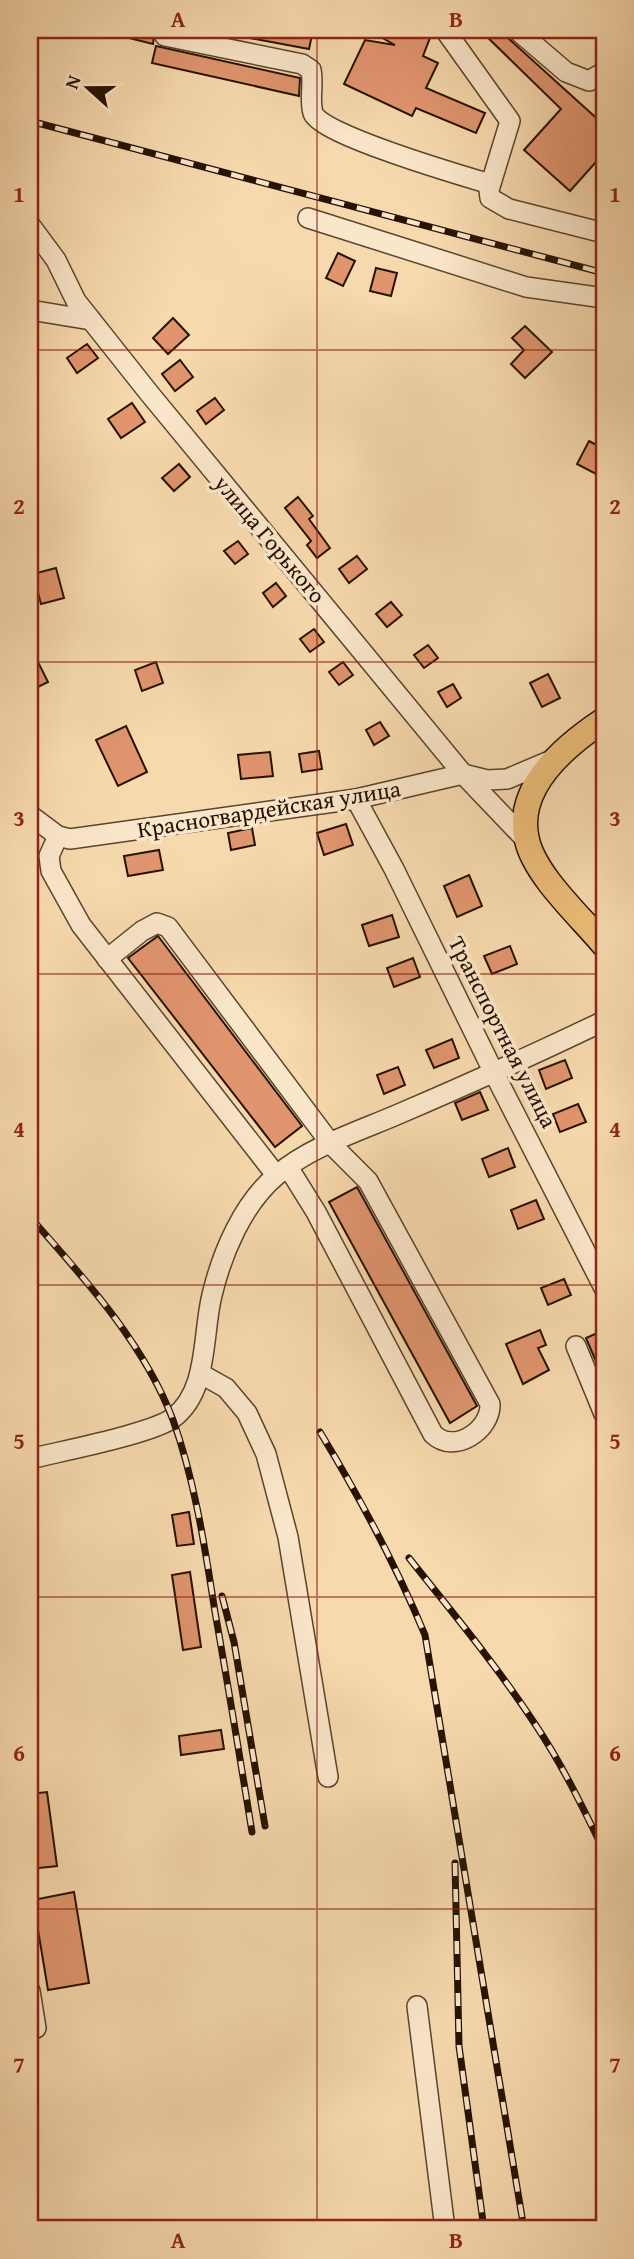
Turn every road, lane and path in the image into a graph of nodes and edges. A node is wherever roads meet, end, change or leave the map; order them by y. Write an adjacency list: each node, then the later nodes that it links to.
1 (444, 30): 5 (lane)
2 (517, 30): 4 (lane)
3 (165, 36): 5 (lane)
4 (604, 72)
5 (490, 184): 8 (lane)
6 (308, 218): 9 (lane)
7 (30, 225): 11 (lane, улица Горького)
8 (604, 233)
9 (604, 298)
10 (30, 310): 11 (lane)
11 (91, 320): 14 (lane, улица Горького)
12 (603, 722): 13 (main road, улица Горького)
13 (552, 760): 14 (lane, Красногвардейская улица); 18 (main road, улица Горького)
14 (463, 774): 15 (lane, Красногвардейская улица); 18 (lane, улица Горького)
15 (356, 799): 17 (lane, Красногвардейская улица); 22 (lane, Транспортная улица)
16 (30, 815): 17 (lane)
17 (58, 836): 20 (lane)
18 (527, 841): 19 (main road, улица Горького)
19 (604, 945)
20 (107, 959): 23 (lane); 24 (lane)
21 (604, 1021): 22 (lane)
22 (494, 1073): 23 (lane); 25 (lane, Транспортная улица)
23 (331, 1143): 24 (lane); 24 (lane)
24 (282, 1171): 27 (lane)
25 (604, 1288)
26 (576, 1346): 28 (lane)
27 (201, 1374): 29 (lane); 30 (lane)
28 (604, 1414)
29 (30, 1459)
30 (328, 1777)
31 (30, 1990): 33 (lane)
32 (417, 2006): 34 (lane)
33 (36, 2028)
34 (445, 2229)

